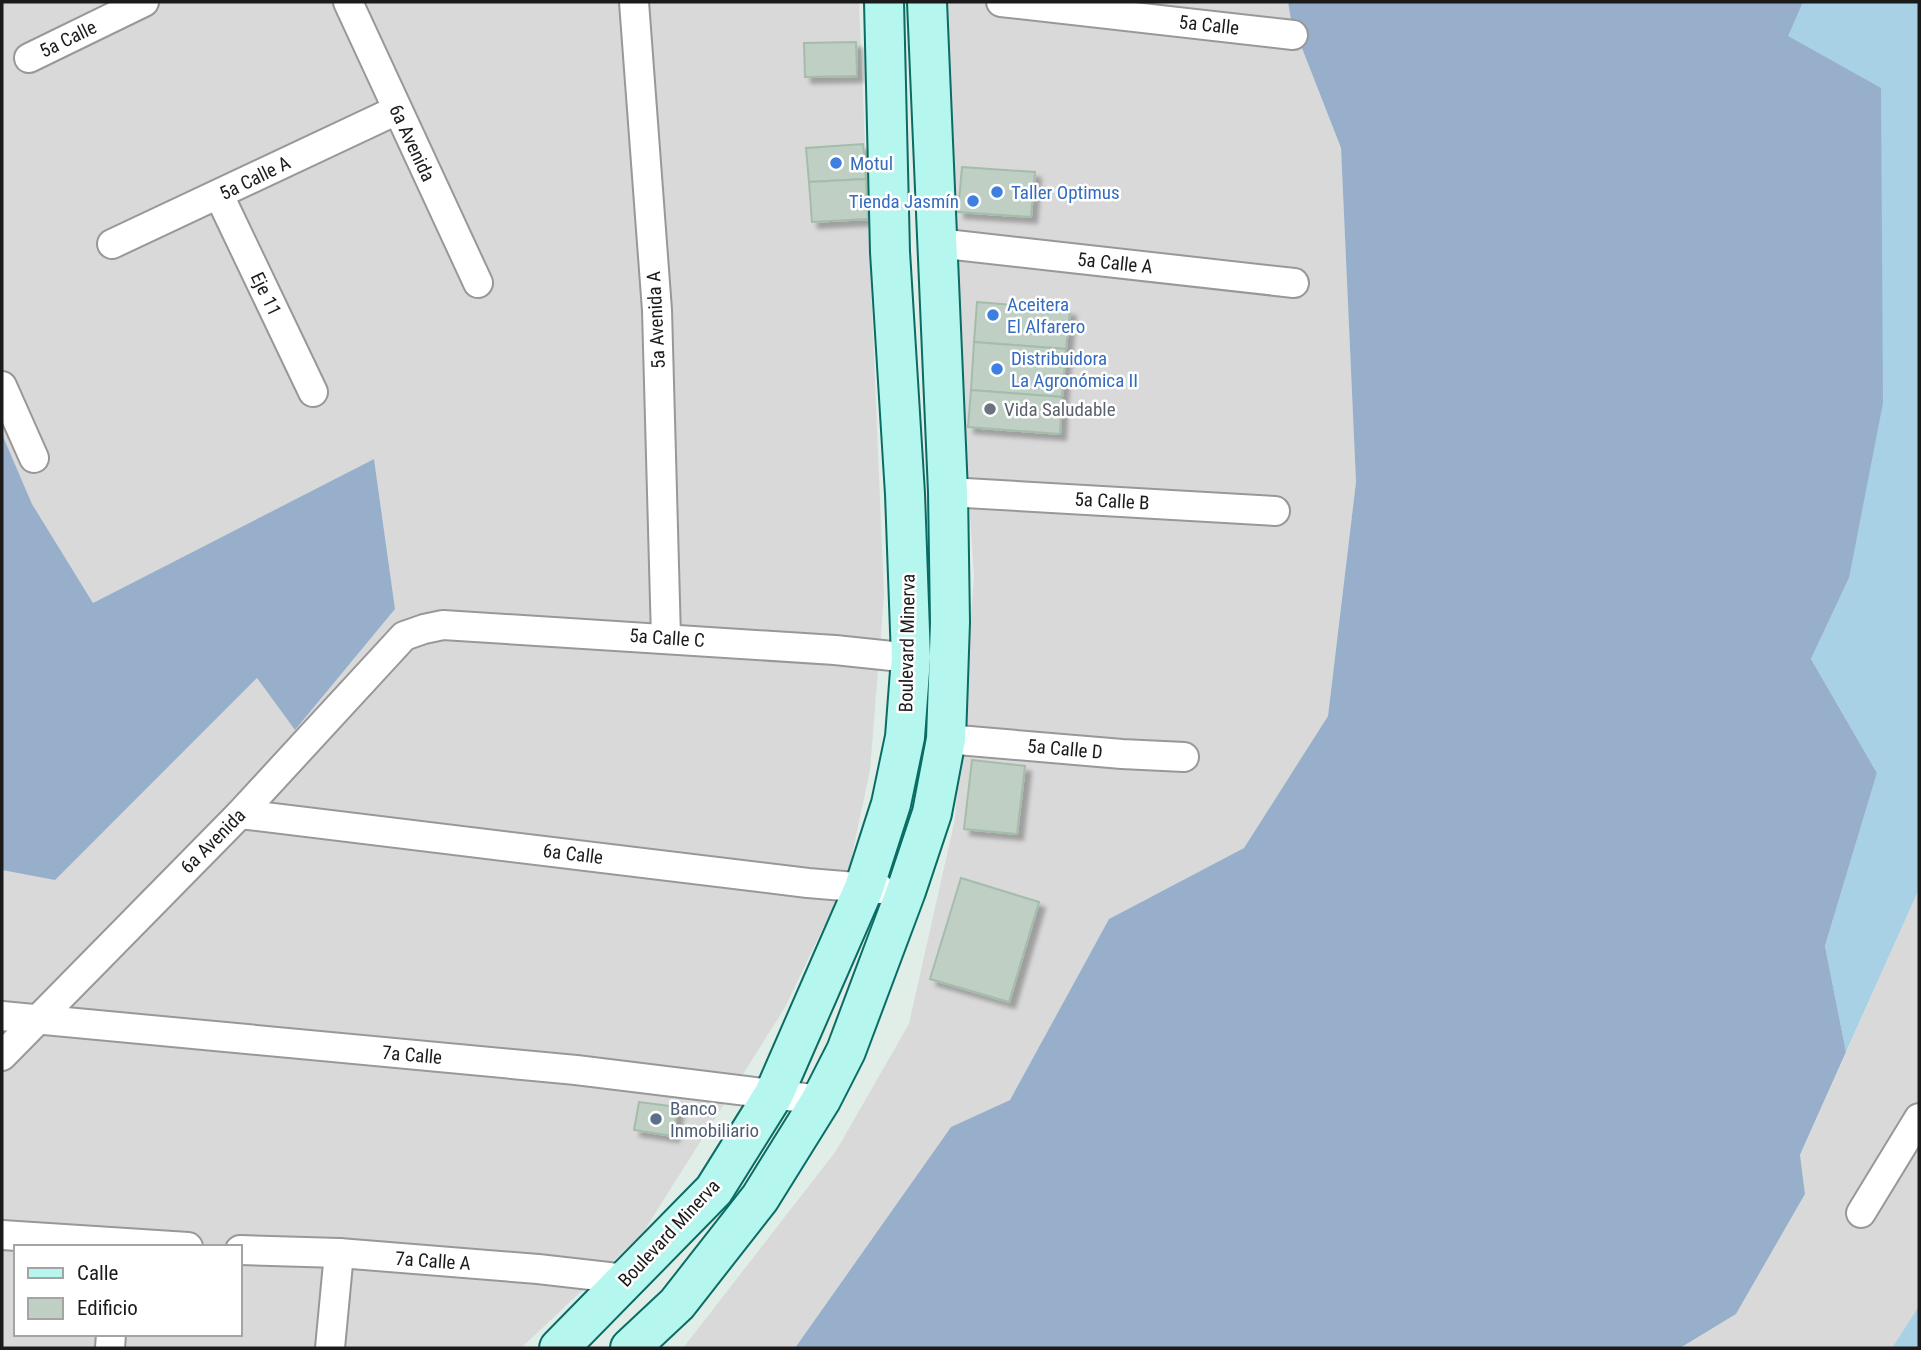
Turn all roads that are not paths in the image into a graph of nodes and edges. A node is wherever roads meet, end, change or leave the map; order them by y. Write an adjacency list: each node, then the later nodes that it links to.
1 (144, 2): 8 (street, 5a Calle)
2 (348, 2): 9 (street, 6a Avenida)
3 (634, 2): 21 (street, 5a Avenida A)
4 (884, 2): 22 (street, Boulevard Minerva)
5 (927, 2): 11 (street)
6 (1000, 2): 7 (street, 5a Calle)
7 (1293, 35)
8 (29, 58)
9 (397, 110): 10 (street, 5a Calle A); 13 (street, 6a Avenida)
10 (219, 195): 12 (street, 5a Calle A); 16 (street, Eje 11)
11 (937, 243): 14 (street, 5a Calle A); 18 (street)
12 (112, 244)
13 (478, 283)
14 (1294, 283)
15 (2, 386): 17 (street)
16 (313, 392)
17 (34, 458)
18 (948, 492): 19 (street, 5a Calle B); 23 (street)
19 (1275, 510)
20 (424, 629): 21 (street, 5a Calle C); 25 (street, 6a Avenida)
21 (666, 638): 22 (street, 5a Calle C)
22 (911, 658): 26 (street, Boulevard Minerva)
23 (946, 739): 24 (street, 5a Calle D); 27 (street)
24 (1184, 757)
25 (240, 814): 26 (street, 6a Calle); 29 (street, 6a Avenida)
26 (864, 888): 27 (street, 6a Calle); 31 (street, Boulevard Minerva)
27 (906, 891): 32 (street)
28 (2, 1016): 29 (street, 7a Calle)
29 (34, 1020): 30 (street, 6a Avenida); 31 (street, 7a Calle)
30 (2, 1056)
31 (774, 1094): 32 (street, 7a Calle); 39 (street, Boulevard Minerva)
32 (821, 1100): 42 (street)
33 (1919, 1118): 34 (street)
34 (1861, 1213)
35 (2, 1235): 36 (street)
36 (120, 1245)
37 (242, 1250): 38 (street, 7a Calle A)
38 (339, 1253): 39 (street, 7a Calle A); 40 (street)
39 (626, 1279): 41 (street, Boulevard Minerva)
40 (330, 1348)
41 (559, 1348)
42 (630, 1348)

